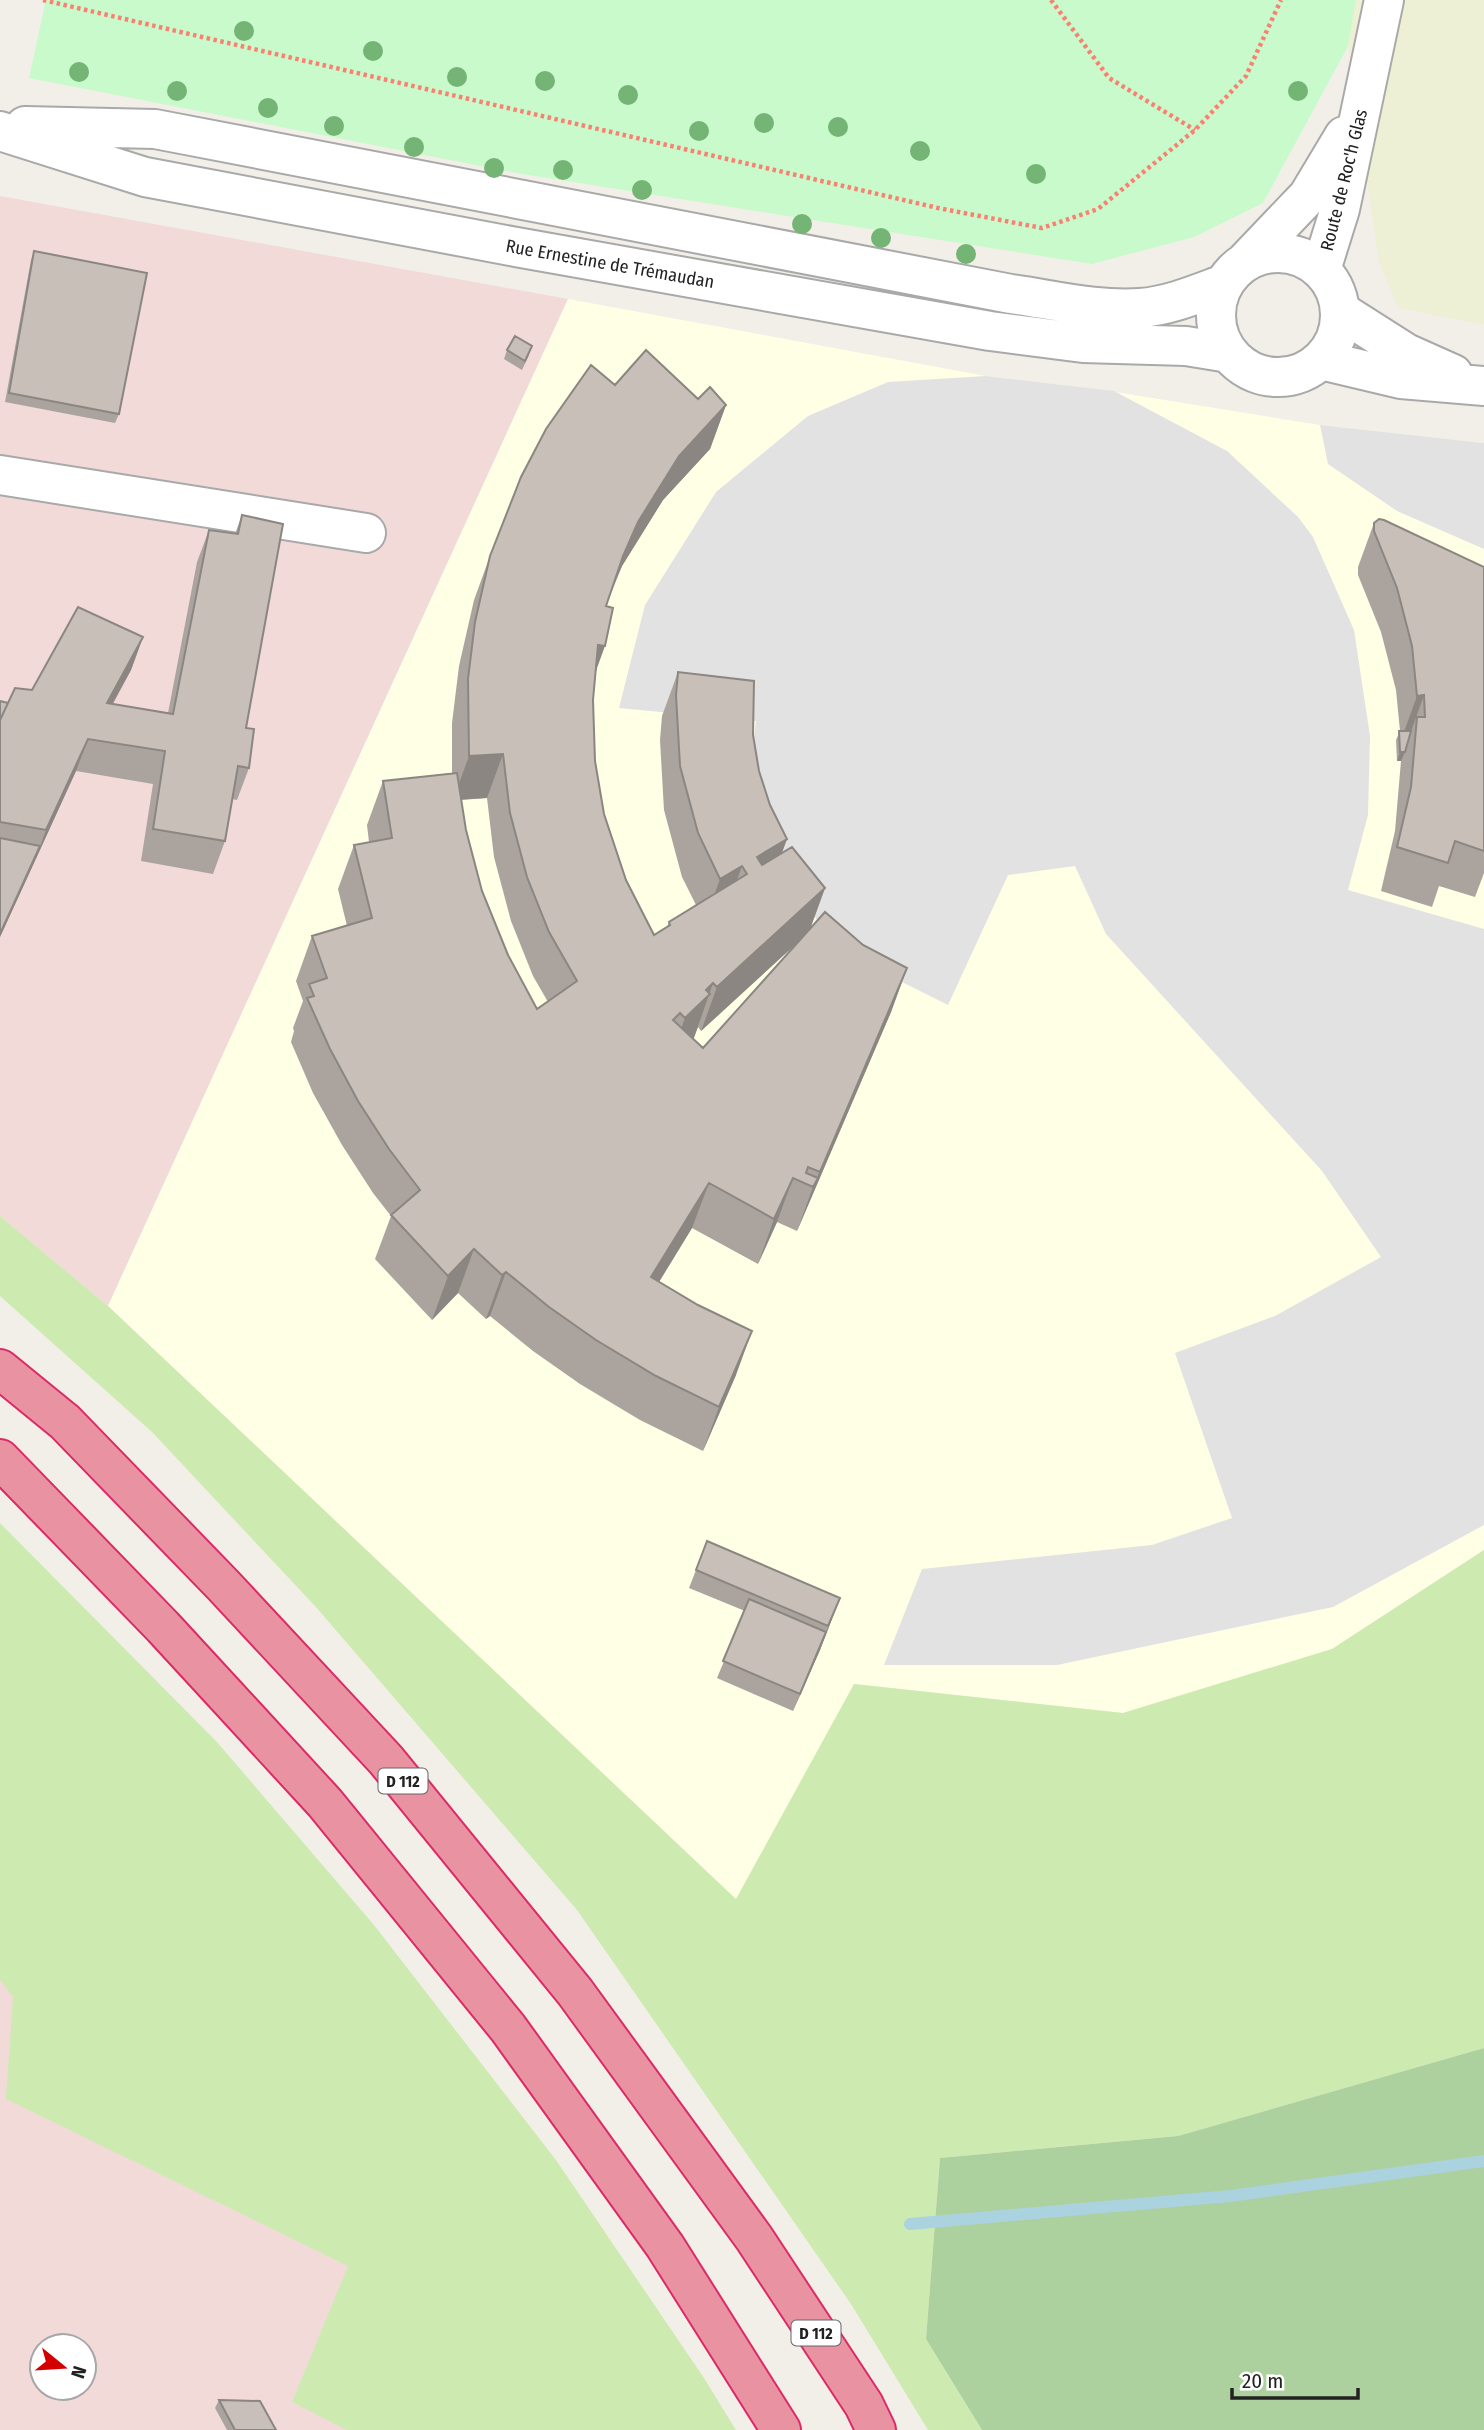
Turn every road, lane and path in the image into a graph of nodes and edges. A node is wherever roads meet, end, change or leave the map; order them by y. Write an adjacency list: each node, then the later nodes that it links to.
1 (43, 0): 7 (path)
2 (1051, 0): 7 (path)
3 (1281, 0): 7 (path)
4 (1384, 0): 5 (street, Route de Roc'h Glas)
5 (1366, 90): 8 (street, Route de Roc'h Glas); 9 (street, Route de Roc'h Glas)
6 (0, 128): 9 (street, Rue Ernestine de Trémaudan); 11 (street, Rue Ernestine de Trémaudan)
7 (1195, 130)
8 (1321, 271): 9 (street); 10 (street)
9 (1234, 273): 11 (street)
10 (1340, 311): 12 (street); 13 (street)
11 (1229, 354): 12 (street)
12 (1321, 360): 13 (street)
13 (1481, 385)
14 (0, 475): 15 (street)
15 (366, 533)
16 (0, 1360): 18 (highway)
17 (0, 1369): 18 (highway, D 112)
18 (65, 1422): 21 (highway, D 112)
19 (0, 1459): 20 (highway)
20 (781, 2430)
21 (876, 2430)

